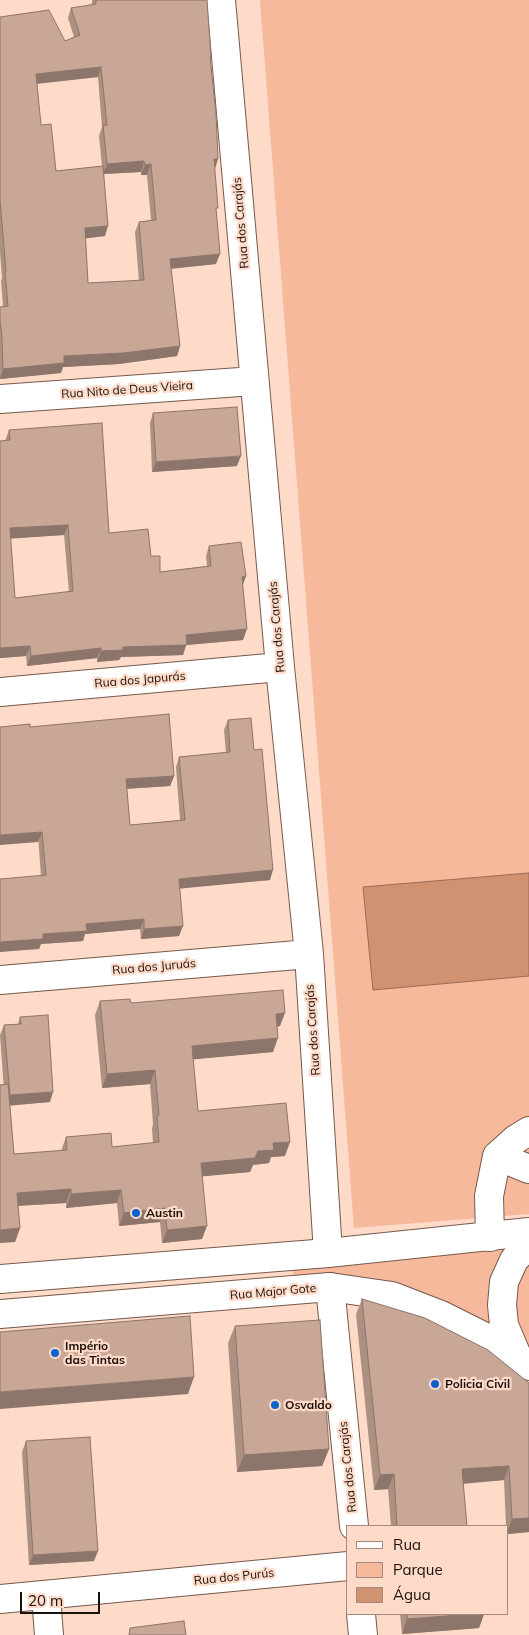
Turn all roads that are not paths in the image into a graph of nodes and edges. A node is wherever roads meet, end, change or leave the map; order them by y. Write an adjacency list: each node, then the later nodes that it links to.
1 (221, 0): 2 (street, Rua dos Carajás)
2 (254, 381): 3 (street, Rua Nito de Deus Vieira); 4 (street, Rua dos Carajás)
3 (0, 399)
4 (280, 667): 5 (street, Rua dos Japurás); 6 (street, Rua dos Carajás)
5 (0, 692)
6 (308, 954): 7 (street, Rua dos Juruás); 14 (street, Rua dos Carajás)
7 (0, 980)
8 (529, 1131): 9 (street)
9 (497, 1156): 10 (street); 12 (street)
10 (529, 1169)
11 (529, 1232): 12 (street)
12 (490, 1237): 14 (street)
13 (529, 1244): 18 (street)
14 (328, 1254): 15 (street)
15 (0, 1280)
16 (330, 1288): 17 (street, Rua Major Gote); 18 (street, Rua Major Gote); 19 (street, Rua dos Carajás)
17 (0, 1314)
18 (524, 1362)
19 (354, 1525)
20 (346, 1566): 21 (street, Rua dos Purús)
21 (46, 1596): 22 (street, Rua dos Purús); 24 (street)
22 (0, 1600)
23 (361, 1615): 25 (street)
24 (49, 1635)
25 (363, 1635)

